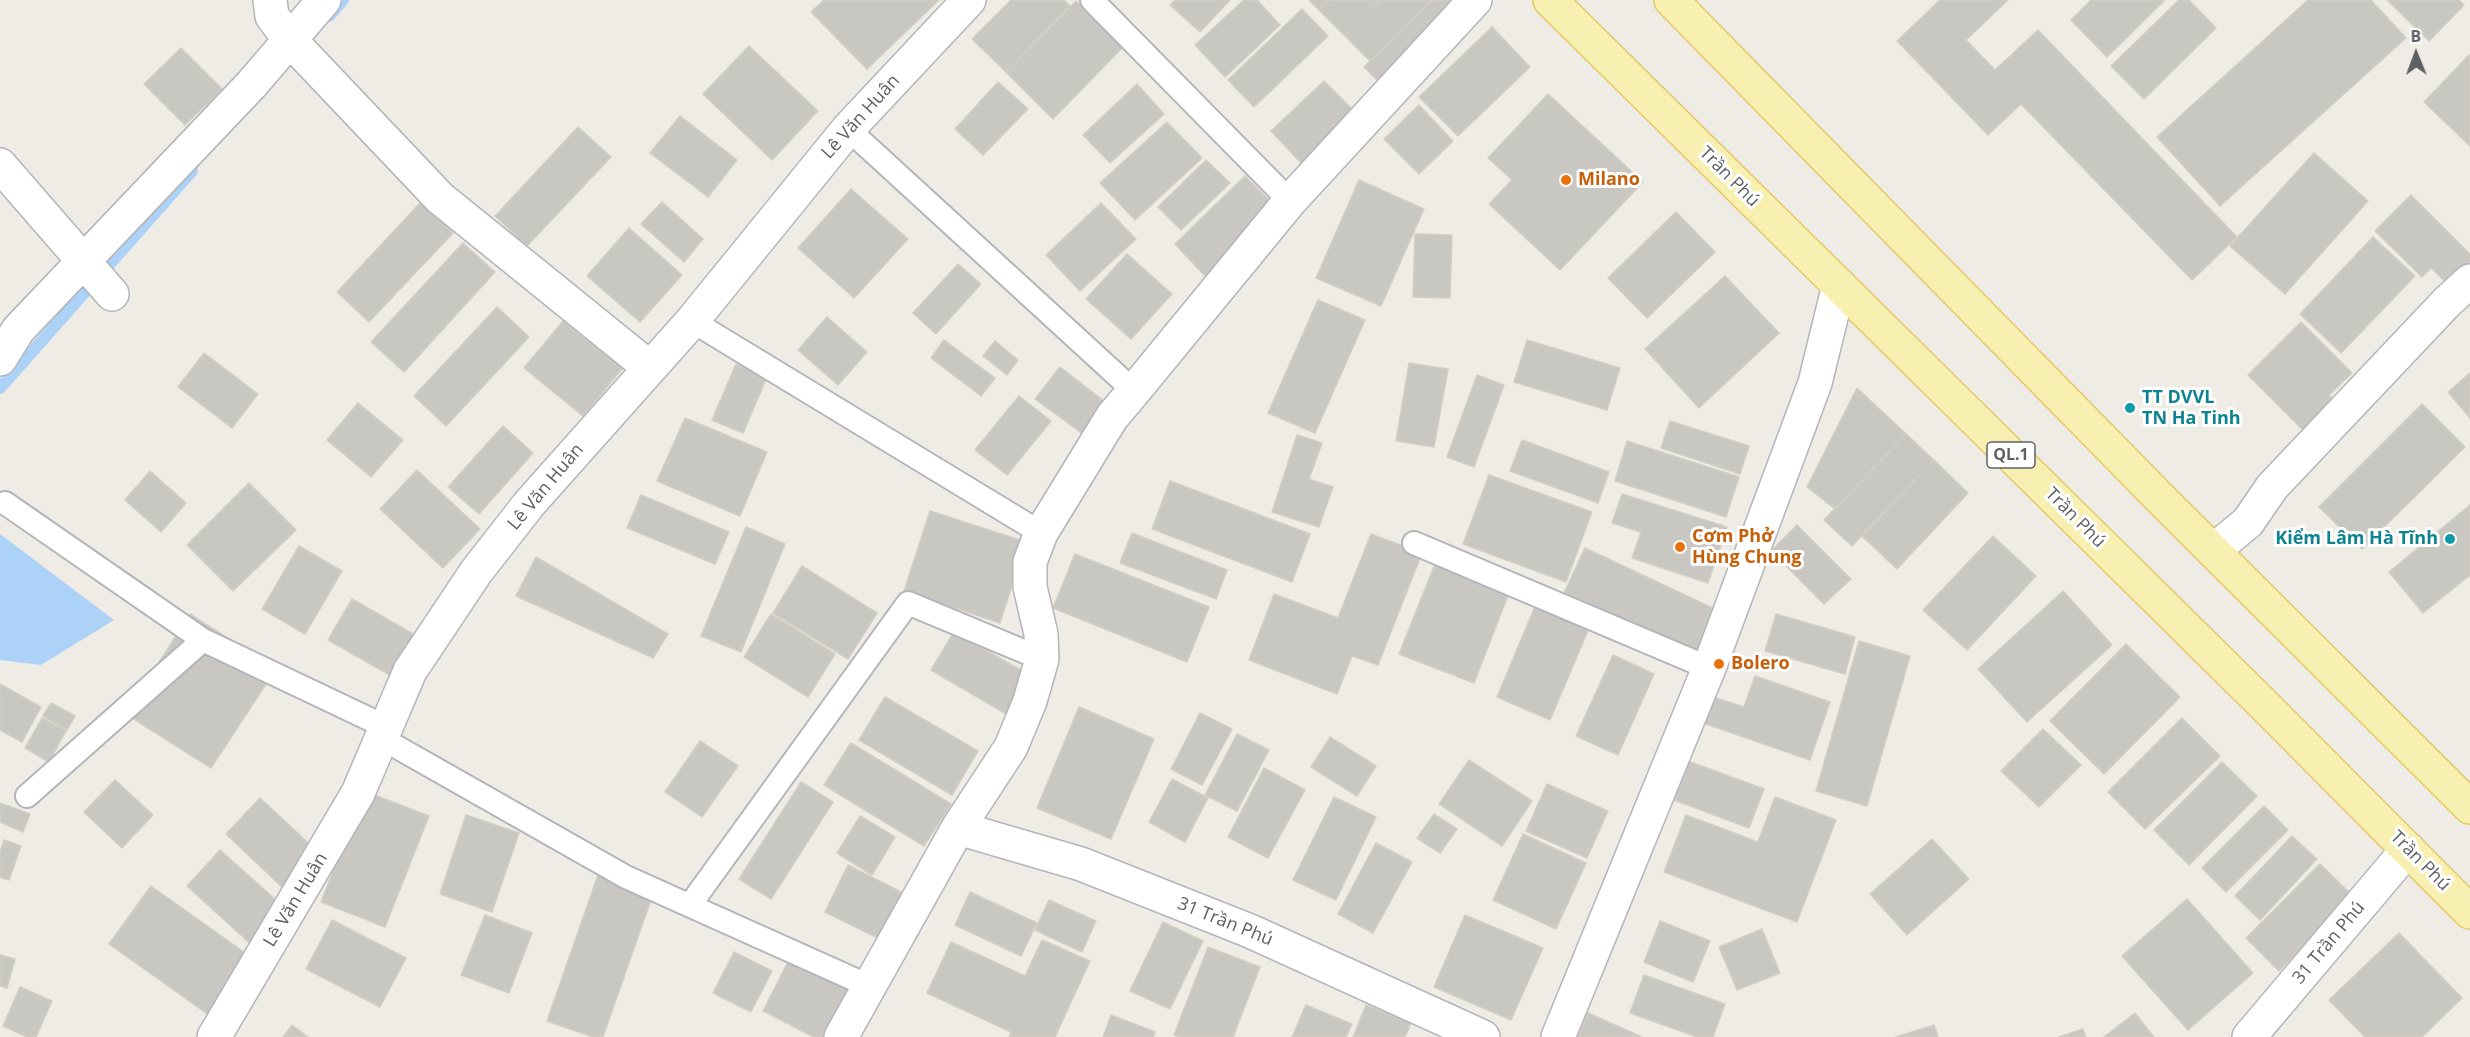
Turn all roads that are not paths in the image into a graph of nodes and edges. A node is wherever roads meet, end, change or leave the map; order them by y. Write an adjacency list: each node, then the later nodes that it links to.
1 (270, 0): 8 (street)
2 (324, 0): 8 (street)
3 (969, 0): 9 (street, Lê Văn Huân)
4 (1092, 0): 11 (lane)
5 (1474, 0): 11 (street)
6 (1550, 0): 14 (main road, Trần Phú / QL.1)
7 (1671, 0): 23 (main road)
8 (292, 43): 12 (street); 18 (street)
9 (849, 129): 16 (street, Lê Văn Huân); 19 (lane)
10 (0, 165): 12 (street)
11 (1290, 201): 19 (street)
12 (83, 261): 15 (street); 17 (street)
13 (2470, 281): 23 (street)
14 (1839, 285): 26 (street); 31 (main road, Trần Phú / QL.1)
15 (112, 294)
16 (692, 321): 18 (street, Lê Văn Huân); 21 (lane)
17 (0, 359)
18 (650, 368): 27 (street, Lê Văn Huân)
19 (1134, 391): 21 (street)
20 (5, 503): 24 (lane)
21 (1041, 533): 25 (street)
22 (1414, 543): 26 (lane)
23 (2213, 551): 29 (main road)
24 (204, 640): 27 (lane); 28 (lane)
25 (1042, 659): 30 (street); 32 (lane)
26 (1709, 668): 38 (street)
27 (384, 732): 32 (lane); 35 (street, Lê Văn Huân)
28 (27, 796)
29 (2470, 807)
30 (958, 828): 34 (street); 37 (street, 31 Trần Phú)
31 (2408, 849): 33 (main road, Trần Phú / QL.1); 39 (street, 31 Trần Phú)
32 (690, 905): 34 (lane)
33 (2470, 912)
34 (870, 986): 36 (street)
35 (214, 1037)
36 (841, 1037)
37 (1482, 1037)
38 (1558, 1037)
39 (2249, 1037)

